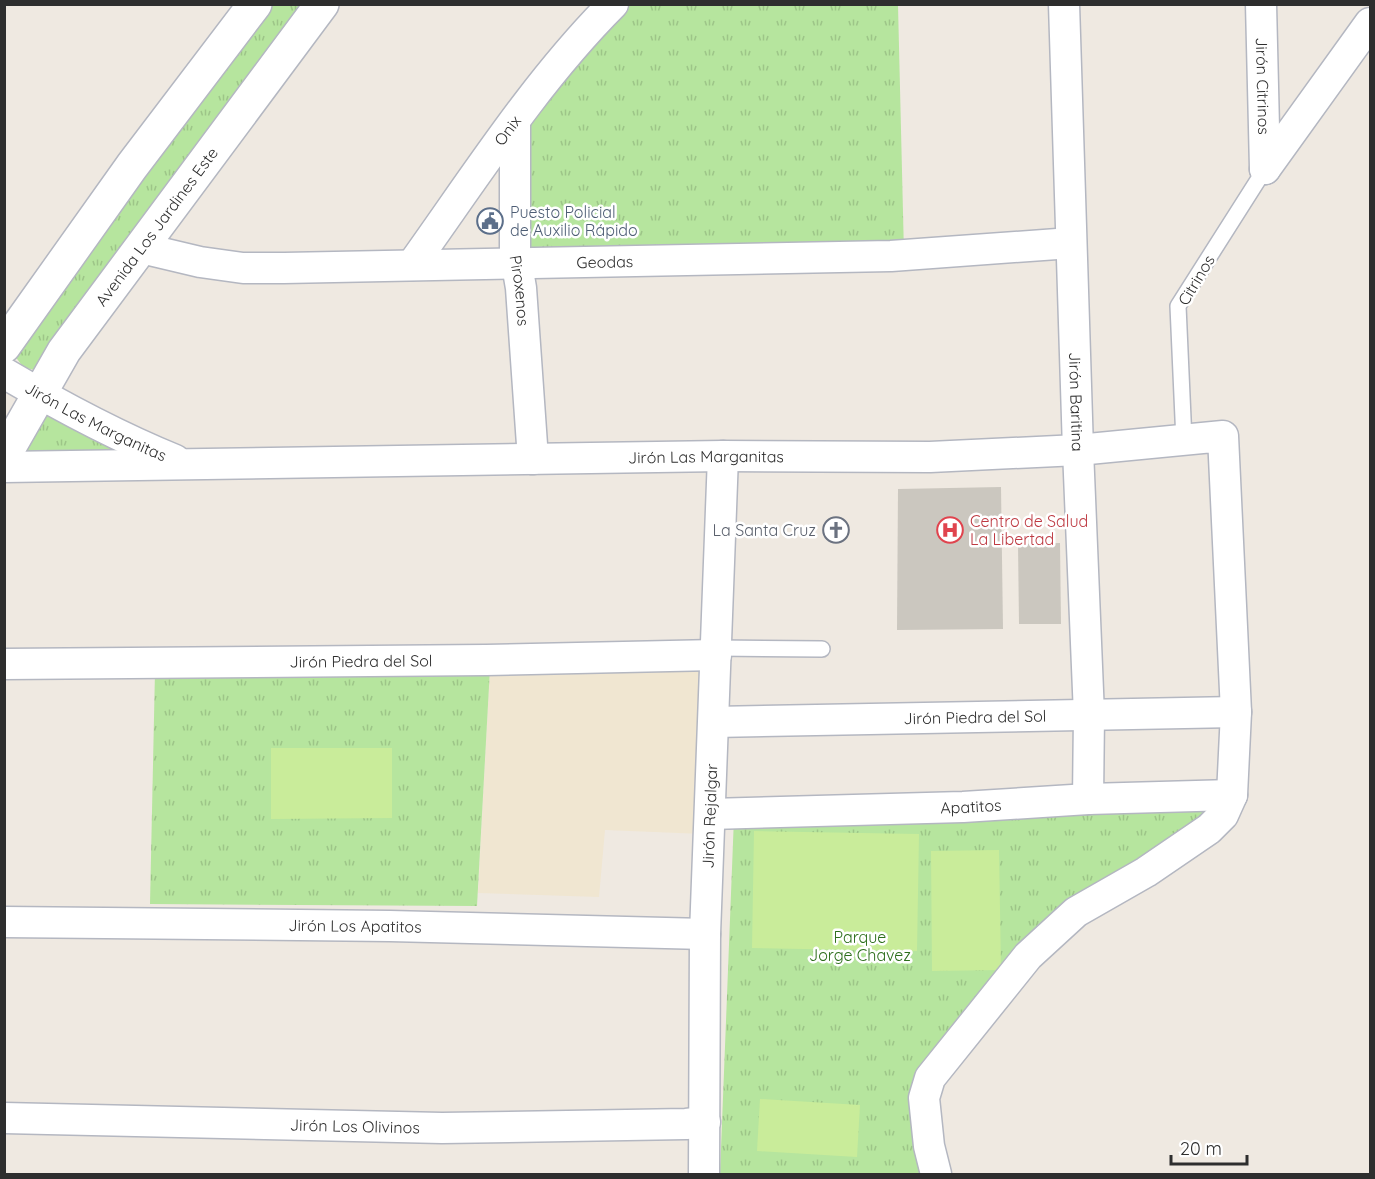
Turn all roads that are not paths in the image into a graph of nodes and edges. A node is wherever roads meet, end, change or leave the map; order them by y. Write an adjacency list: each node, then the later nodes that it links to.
1 (255, 4): 13 (street)
2 (322, 4): 10 (street, Avenida Los Jardines Este)
3 (613, 4): 7 (street, Onix)
4 (1064, 4): 9 (street, Jirón Baritina)
5 (1262, 4): 8 (street, Jirón Citrinos)
6 (1371, 23): 8 (street)
7 (515, 121): 11 (street, Piroxenos); 12 (street, Onix)
8 (1265, 169): 16 (lane, Citrinos)
9 (1071, 243): 11 (street, Geodas); 17 (street, Jirón Baritina)
10 (141, 248): 12 (street, Geodas); 15 (street, Avenida Los Jardines Este)
11 (516, 262): 12 (street, Geodas); 20 (street, Piroxenos)
12 (412, 265)
13 (4, 346)
14 (4, 373): 15 (street, Jirón Las Marganitas)
15 (40, 394): 18 (street, Avenida Los Jardines Este); 21 (street, Jirón Las Marganitas)
16 (1184, 441): 17 (street, Jirón Las Marganitas); 26 (street, Jirón Las Marganitas)
17 (1078, 450): 19 (street, Jirón Las Marganitas); 27 (street, Jirón Baritina)
18 (4, 456)
19 (723, 456): 20 (street, Jirón Las Marganitas); 24 (street, Jirón Rejalgar)
20 (533, 459): 21 (street, Jirón Las Marganitas)
21 (187, 465): 22 (street, Jirón Las Marganitas)
22 (4, 467)
23 (822, 649): 24 (lane)
24 (716, 652): 25 (street, Jirón Piedra del Sol); 28 (street, Jirón Rejalgar)
25 (4, 664)
26 (1236, 712): 27 (street, Jirón Piedra del Sol); 29 (street)
27 (1089, 715): 28 (street, Jirón Piedra del Sol); 30 (street, Jirón Baritina)
28 (714, 722): 31 (street, Jirón Rejalgar)
29 (1232, 795): 30 (street, Apatitos); 37 (street)
30 (1088, 799): 31 (street, Apatitos)
31 (710, 814): 33 (street, Jirón Rejalgar)
32 (4, 922): 33 (street, Jirón Los Apatitos)
33 (705, 934): 35 (street, Jirón Rejalgar)
34 (4, 1118): 35 (street, Jirón Los Olivinos)
35 (705, 1122): 36 (street, Jirón Rejalgar)
36 (704, 1174)
37 (936, 1174)

